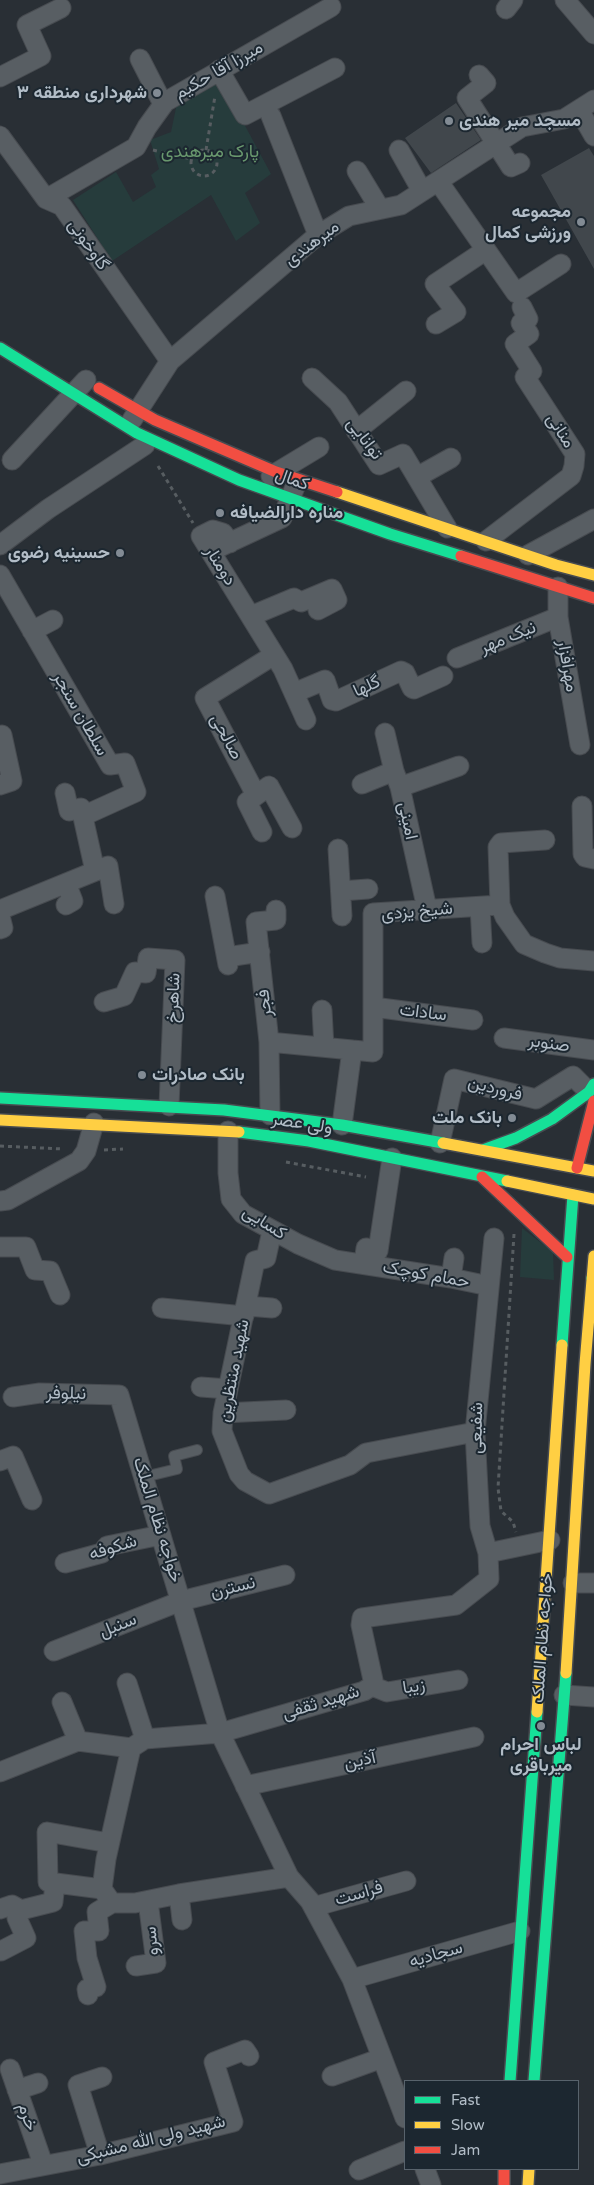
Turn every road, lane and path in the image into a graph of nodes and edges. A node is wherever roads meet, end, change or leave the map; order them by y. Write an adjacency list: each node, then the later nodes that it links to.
1 (565, 0): 4 (street)
2 (331, 7): 7 (street, میرزا آقا حکیم)
3 (61, 8): 9 (street)
4 (594, 34)
5 (140, 59): 10 (street)
6 (335, 68): 7 (street)
7 (220, 70): 10 (street, میرزا آقا حکیم); 17 (path)
8 (479, 75): 15 (street)
9 (0, 77)
10 (163, 104): 16 (street, میرزا آقا حکیم)
11 (586, 105): 14 (street); 15 (street, میرهندی)
12 (272, 116): 25 (street)
13 (0, 136): 23 (street, گاوخونی)
14 (594, 136)
15 (496, 142): 20 (street); 22 (street, میرهندی)
16 (136, 147): 19 (path); 23 (street)
17 (206, 150): 19 (path); 19 (path)
18 (398, 150): 22 (street)
19 (192, 159)
20 (520, 163)
21 (357, 171): 24 (street)
22 (430, 186): 24 (street, میرهندی); 26 (street)
23 (46, 199): 31 (street, گاوخونی)
24 (380, 209): 25 (street, میرهندی)
25 (318, 235): 31 (street, میرهندی)
26 (486, 250): 28 (street); 29 (street)
27 (561, 264): 28 (street)
28 (519, 300): 49 (street, منانی)
29 (436, 324)
30 (1, 351): 33 (main road, کمال)
31 (170, 361): 35 (street, میرهندی)
32 (312, 378): 37 (street, توانایی)
33 (79, 383): 35 (main road, کمال); 36 (main road, کمال); 41 (street)
34 (406, 391): 37 (street)
35 (139, 411): 36 (street, میرهندی); 42 (main road, کمال)
36 (128, 427): 45 (main road, کمال)
37 (356, 431): 43 (street, توانایی)
38 (145, 445): 50 (street); 51 (path, دومنار)
39 (319, 447): 42 (street)
40 (451, 458): 43 (street)
41 (12, 460)
42 (276, 472): 44 (main road, کمال); 45 (street)
43 (417, 477): 48 (street, توانایی)
44 (298, 479): 46 (street); 48 (main road, کمال)
45 (257, 486): 46 (main road, کمال)
46 (292, 498): 51 (street); 55 (main road, کمال)
47 (594, 519): 52 (street)
48 (447, 528): 49 (main road, کمال)
49 (486, 541): 52 (main road, کمال)
50 (0, 544)
51 (206, 544): 58 (street, دومنار)
52 (528, 555): 54 (main road, کمال)
53 (0, 575): 61 (street, سلطان سنجر)
54 (594, 575)
55 (558, 586): 56 (main road, کمال); 59 (street, مهرافزار)
56 (594, 598)
57 (318, 610): 58 (street)
58 (250, 616): 62 (street, دومنار)
59 (558, 618): 63 (street, نیک مهر); 69 (street, مهرافزار)
60 (53, 620): 61 (street)
61 (32, 631): 77 (street, سلطان سنجر)
62 (274, 655): 65 (street, دومنار); 75 (street, صالحی)
63 (458, 658)
64 (443, 676): 65 (street, گلها)
65 (294, 693): 66 (street, دومنار)
66 (306, 720)
67 (385, 733): 71 (street, امینی)
68 (2, 735): 73 (street)
69 (580, 745)
70 (459, 766): 71 (street)
71 (397, 779): 72 (street); 94 (street, امینی)
72 (362, 784)
73 (0, 786)
74 (65, 793): 77 (street)
75 (256, 795): 78 (street); 79 (street)
76 (582, 806): 82 (street)
77 (83, 816): 83 (street)
78 (292, 828)
79 (262, 832)
80 (545, 840): 90 (street)
81 (338, 849): 86 (street)
82 (594, 859)
83 (96, 871): 84 (street); 88 (street)
84 (66, 883): 89 (street); 92 (street)
85 (368, 889): 86 (street)
86 (342, 890): 95 (street)
87 (215, 896): 99 (street)
88 (114, 904)
89 (66, 905)
90 (500, 905): 91 (street, شیخ یزدی); 100 (street)
91 (480, 906): 94 (street, شیخ یزدی); 98 (street)
92 (0, 910)
93 (276, 910): 99 (street, فجر)
94 (426, 910): 95 (street, شیخ یزدی)
95 (373, 914): 102 (street, شیخ یزدی)
96 (0, 916): 97 (street)
97 (0, 929)
98 (482, 943)
99 (260, 952): 106 (street, فجر)
100 (594, 962)
101 (104, 1002): 112 (street, شاهرخ)
102 (373, 1007): 104 (street, سادات); 108 (street, شیخ یزدی)
103 (322, 1010): 107 (street)
104 (473, 1020)
105 (504, 1038): 109 (street, صنوبر)
106 (269, 1042): 107 (street, شیخ یزدی); 113 (street, فجر)
107 (324, 1047): 108 (street, شیخ یزدی)
108 (352, 1050): 116 (street)
109 (594, 1050)
110 (592, 1092): 118 (street, فروردین); 122 (main road); 128 (main road, خواجه نظام الملک)
111 (0, 1098): 112 (main road, ولی عصر)
112 (169, 1106): 113 (main road, ولی عصر)
113 (270, 1115): 116 (main road, ولی عصر)
114 (0, 1120): 115 (main road, ولی عصر)
115 (94, 1123): 117 (main road, ولی عصر); 120 (street)
116 (342, 1125): 118 (main road, ولی عصر)
117 (228, 1131): 123 (main road, ولی عصر); 131 (street, کسایی)
118 (440, 1143): 122 (main road, ولی عصر)
119 (0, 1146): 120 (path)
120 (86, 1150): 121 (path); 130 (street)
121 (131, 1150)
122 (481, 1151): 128 (main road, ولی عصر)
123 (392, 1158): 126 (main road, ولی عصر); 127 (street)
124 (281, 1161): 127 (path)
125 (594, 1171): 128 (main road, ولی عصر)
126 (482, 1176): 128 (main road, ولی عصر); 136 (main road)
127 (388, 1181): 138 (street)
128 (575, 1181): 129 (main road, ولی عصر); 136 (main road, خواجه نظام الملک)
129 (594, 1199)
130 (0, 1201)
131 (272, 1231): 138 (street, کسایی); 145 (street, شهید منتظرین)
132 (514, 1233): 159 (path)
133 (494, 1238): 141 (street, شفیعی)
134 (0, 1247): 142 (street)
135 (594, 1256): 140 (main road, خواجه نظام الملک)
136 (567, 1257): 158 (main road, خواجه نظام الملک)
137 (454, 1258): 139 (street)
138 (364, 1264): 139 (street, حمام کوچک)
139 (451, 1278): 141 (street, حمام کوچک)
140 (593, 1278): 163 (main road, خواجه نظام الملک)
141 (488, 1286): 152 (street, شفیعی)
142 (60, 1295)
143 (162, 1308): 145 (street)
144 (272, 1308): 145 (street)
145 (246, 1311): 147 (street, شهید منتظرین)
146 (201, 1387): 147 (street)
147 (228, 1389): 151 (street, شهید منتظرین)
148 (118, 1395): 149 (street, نیلوفر); 155 (street, خواجه نظام الملک)
149 (13, 1397)
150 (286, 1410): 151 (street)
151 (223, 1413): 152 (street, شهید منتظرین)
152 (475, 1432): 160 (street, شفیعی)
153 (197, 1450): 155 (lane)
154 (0, 1461): 156 (street)
155 (144, 1477): 157 (street, خواجه نظام الملک)
156 (32, 1500)
157 (161, 1535): 161 (street, شکوفه); 165 (street, خواجه نظام الملک)
158 (550, 1540): 159 (street); 172 (main road, خواجه نظام الملک)
159 (522, 1545): 160 (street)
160 (488, 1553): 169 (street, شهید ثقفی)
161 (65, 1563)
162 (285, 1575): 165 (street, نسترن)
163 (573, 1583): 164 (street); 172 (main road, خواجه نظام الملک)
164 (594, 1583)
165 (181, 1601): 166 (street, سنبل); 173 (street, خواجه نظام الملک)
166 (54, 1650)
167 (458, 1680): 169 (street, زیبا)
168 (127, 1684): 176 (street)
169 (372, 1686): 173 (street, شهید ثقفی)
170 (594, 1698): 172 (street)
171 (62, 1702): 175 (street)
172 (553, 1704): 190 (main road, خواجه نظام الملک); 197 (main road, خواجه نظام الملک)
173 (220, 1732): 176 (street); 178 (street, خواجه نظام الملک)
174 (474, 1737): 178 (street, آذین)
175 (78, 1741): 176 (street); 177 (street)
176 (138, 1744): 179 (street)
177 (0, 1772)
178 (245, 1786): 180 (street, خواجه نظام الملک)
179 (109, 1843): 182 (street); 184 (street)
180 (289, 1877): 183 (street); 186 (street, خواجه نظام الملک)
181 (406, 1881): 186 (street, فراست)
182 (55, 1883): 184 (street); 188 (street)
183 (178, 1894): 185 (street); 189 (street)
184 (107, 1896): 185 (street); 194 (street)
185 (148, 1901): 192 (street, سرو)
186 (313, 1907): 193 (street, خواجه نظام الملک)
187 (0, 1909): 188 (street)
188 (20, 1910): 191 (street)
189 (182, 1920)
190 (520, 1931): 193 (street, سجادیه); 197 (main road, خواجه نظام الملک)
191 (2, 1950)
192 (136, 1966)
193 (352, 1979): 196 (street, خواجه نظام الملک)
194 (88, 1995)
195 (248, 2056): 207 (street, شهید ولی الله مشبکی)
196 (382, 2058): 199 (street); 205 (street, خواجه نظام الملک)
197 (523, 2064): 201 (main road, خواجه نظام الملک); 202 (main road, خواجه نظام الملک)
198 (10, 2069): 204 (street, خرم)
199 (332, 2076)
200 (102, 2077): 207 (street)
201 (511, 2080)
202 (533, 2080)
203 (38, 2083): 204 (street)
204 (17, 2090): 208 (street, خرم)
205 (404, 2115)
206 (404, 2151): 209 (street)
207 (100, 2155): 208 (street, شهید ولی الله مشبکی)
208 (43, 2164): 213 (street, شهید ولی الله مشبکی)
209 (359, 2170)
210 (425, 2170): 214 (street)
211 (504, 2170): 215 (main road)
212 (529, 2170): 216 (main road)
213 (0, 2174)
214 (431, 2185)
215 (504, 2185)
216 (528, 2185)

